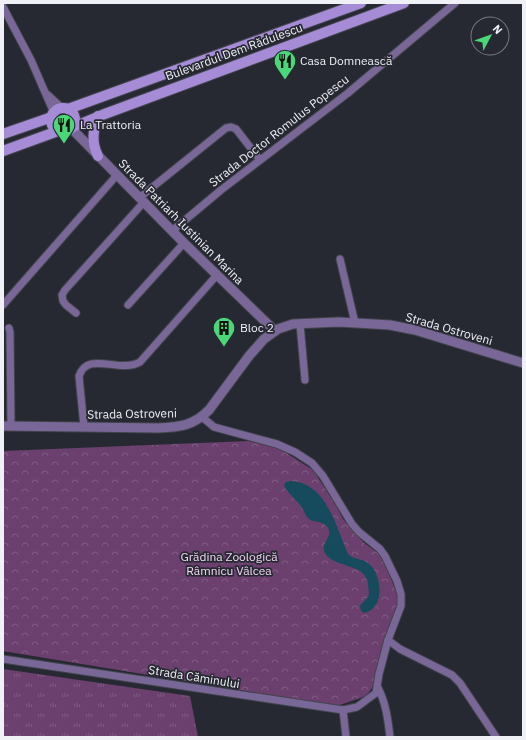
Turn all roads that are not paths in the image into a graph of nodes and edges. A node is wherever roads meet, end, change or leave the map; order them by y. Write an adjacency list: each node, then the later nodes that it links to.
1 (361, 3): 5 (main road, Bulevardul Dem Rădulescu)
2 (404, 3): 6 (main road, Bulevardul Dem Rădulescu)
3 (455, 3): 12 (street, Strada Doctor Romulus Popescu)
4 (3, 7): 5 (street)
5 (59, 112): 7 (main road); 8 (main road); 9 (main road, Bulevardul Dem Rădulescu)
6 (98, 116): 7 (main road, Bulevardul Dem Rădulescu); 11 (main road)
7 (72, 128): 8 (main road, Bulevardul Dem Rădulescu); 11 (street, Strada Patriarh Iustinian Marina)
8 (58, 130): 10 (main road, Bulevardul Dem Rădulescu)
9 (3, 134)
10 (3, 150)
11 (98, 156): 13 (street, Strada Patriarh Iustinian Marina)
12 (260, 160): 14 (street); 15 (street, Strada Doctor Romulus Popescu)
13 (116, 174): 14 (street, Strada Patriarh Iustinian Marina); 19 (street)
14 (141, 200): 15 (street, Strada Patriarh Iustinian Marina); 21 (street)
15 (172, 231): 16 (street, Strada Patriarh Iustinian Marina)
16 (184, 243): 18 (street, Strada Patriarh Iustinian Marina); 20 (street)
17 (340, 259): 22 (street)
18 (217, 275): 25 (street, Strada Patriarh Iustinian Marina); 30 (street)
19 (3, 305)
20 (128, 305)
21 (76, 313)
22 (355, 322): 23 (street, Strada Ostroveni); 26 (street, Strada Ostroveni)
23 (300, 324): 25 (street, Strada Ostroveni); 27 (street)
24 (9, 328): 29 (street)
25 (275, 331): 28 (street, Strada Ostroveni)
26 (523, 363)
27 (305, 380)
28 (202, 418): 30 (street, Strada Ostroveni); 31 (street)
29 (7, 426): 30 (street, Strada Ostroveni)
30 (84, 427)
31 (388, 640): 33 (street); 37 (street)
32 (3, 659): 34 (street, Strada Căminului)
33 (377, 691): 34 (street, Strada Căminului); 36 (street)
34 (342, 710): 35 (street)
35 (346, 737)
36 (390, 737)
37 (496, 737)

